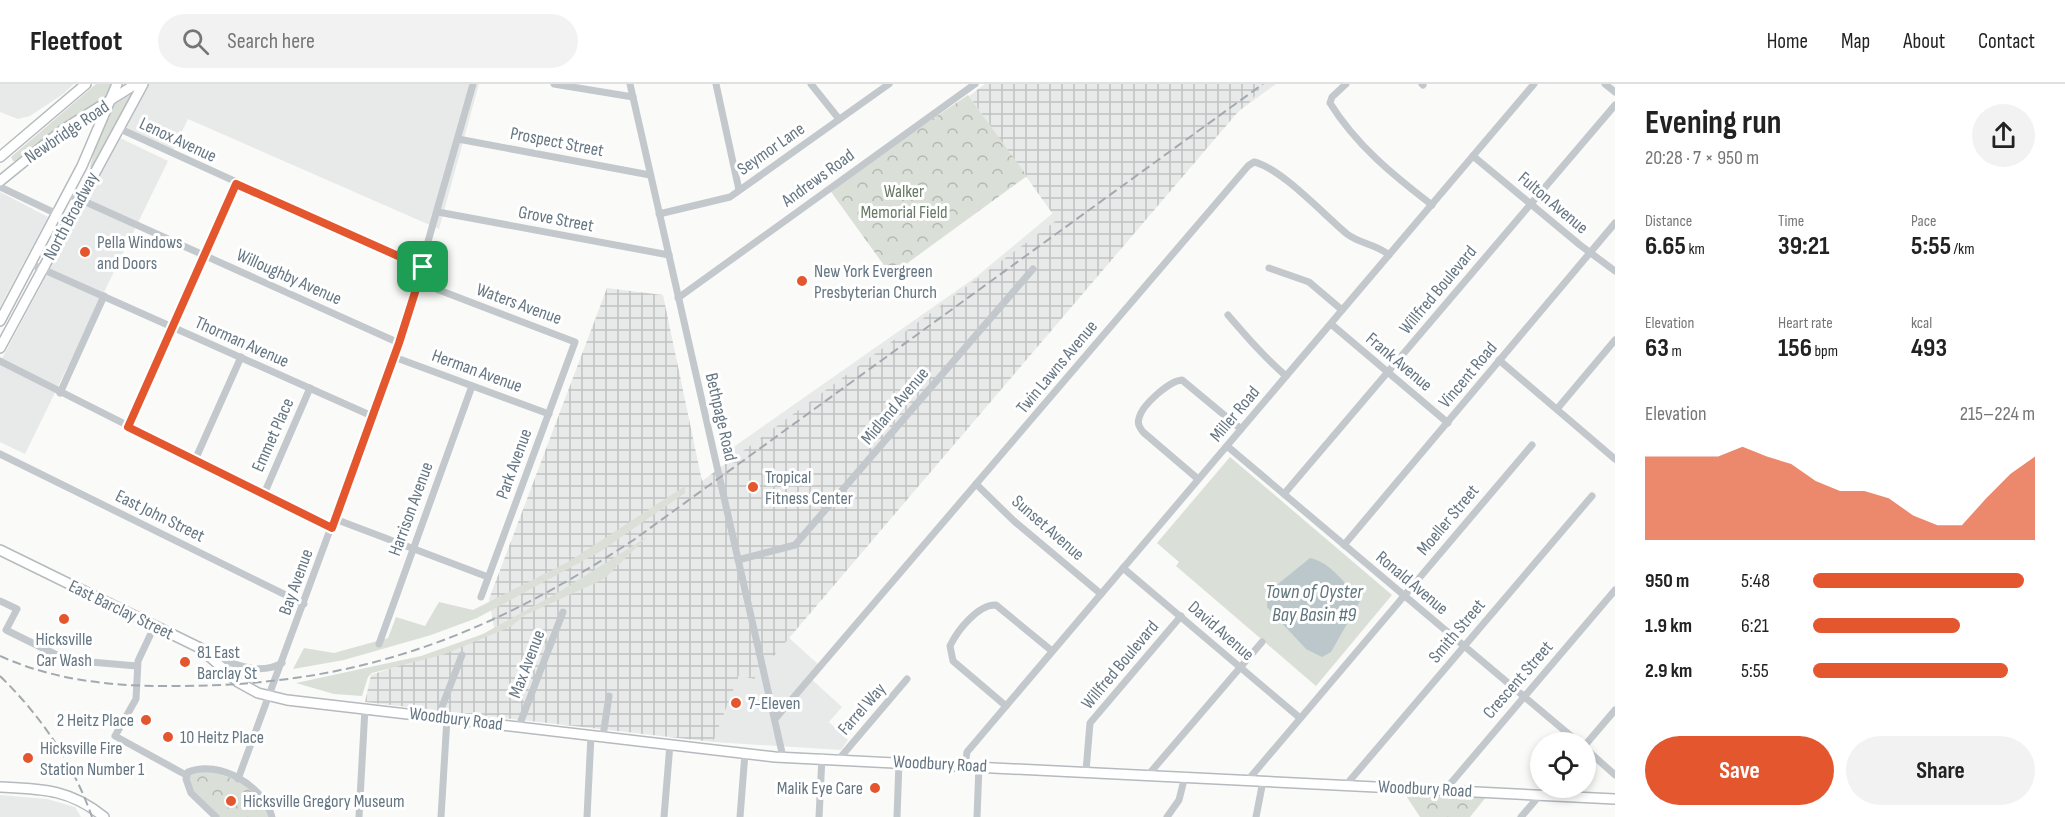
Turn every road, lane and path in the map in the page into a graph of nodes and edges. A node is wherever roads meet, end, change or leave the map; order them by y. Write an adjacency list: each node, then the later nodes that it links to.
1 (86, 84): 23 (main road, Newbridge Road)
2 (117, 84): 17 (main road, North Broadway)
3 (136, 84): 17 (main road, Newbridge Road)
4 (143, 84): 20 (main road, North Broadway)
5 (473, 84): 21 (street, Bay Avenue)
6 (554, 84): 16 (street)
7 (630, 84): 16 (street, Bethpage Road)
8 (717, 84): 28 (street)
9 (811, 84): 19 (street)
10 (889, 84): 19 (street, Seymor Lane)
11 (975, 84): 49 (street, Andrews Road)
12 (1347, 84): 32 (street)
13 (1534, 84): 22 (street, Miller Road)
14 (1605, 84): 15 (street)
15 (1615, 92)
16 (633, 97): 24 (street, Bethpage Road)
17 (109, 102): 25 (main road, Newbridge Road); 29 (main road, North Broadway)
18 (1615, 105): 31 (street, Willfred Boulevard)
19 (839, 119): 28 (street, Seymor Lane)
20 (118, 128): 26 (street, Lenox Avenue); 30 (main road, North Broadway)
21 (458, 139): 24 (street, Prospect Street); 33 (street, Bay Avenue)
22 (1473, 156): 31 (street, Fulton Avenue); 32 (street, Miller Road)
23 (0, 157)
24 (650, 175): 35 (street, Bethpage Road)
25 (0, 181)
26 (236, 184): 38 (street); 42 (street, Lenox Avenue)
27 (0, 187): 34 (street)
28 (740, 190): 35 (street, Seymor Lane)
29 (68, 194): 30 (street, Willoughby Avenue); 34 (main road, North Broadway)
30 (79, 199): 38 (street, Willoughby Avenue); 44 (main road, North Broadway)
31 (1531, 204): 37 (street, Fulton Avenue); 63 (street, Willfred Boulevard)
32 (1432, 205): 40 (street, Miller Road)
33 (438, 212): 39 (street, Grove Street); 42 (street, Bay Avenue)
34 (57, 214): 41 (main road, North Broadway)
35 (659, 214): 39 (street, Bethpage Road)
36 (1615, 223): 37 (street, Vincent Road)
37 (1591, 252): 46 (street, Fulton Avenue); 61 (street, Vincent Road)
38 (204, 255): 54 (street); 57 (street, Willoughby Avenue)
39 (669, 255): 49 (street, Bethpage Road)
40 (1389, 255): 50 (street, Miller Road); 80 (street, Twin Lawns Avenue)
41 (31, 264): 44 (street, Thorman Avenue); 52 (main road, North Broadway)
42 (423, 267): 47 (street, Bay Avenue)
43 (1269, 268): 50 (street)
44 (42, 269): 48 (street, Thorman Avenue); 58 (main road, North Broadway)
45 (1033, 269): 89 (street, Midland Avenue)
46 (1615, 271)
47 (418, 282): 56 (street, Waters Avenue); 57 (street, Bay Avenue)
48 (104, 296): 54 (street, Thorman Avenue); 67 (street)
49 (678, 298): 89 (street, Bethpage Road)
50 (1342, 310): 53 (street, Miller Road)
51 (1228, 315): 64 (street)
52 (0, 321)
53 (1331, 324): 63 (street, Frank Avenue); 64 (street, Miller Road)
54 (172, 327): 59 (street, Thorman Avenue); 72 (street)
55 (1615, 340): 68 (street)
56 (575, 342): 69 (street, Park Avenue)
57 (399, 343): 60 (street, Bay Avenue)
58 (0, 348)
59 (241, 357): 66 (street, Thorman Avenue); 78 (street)
60 (394, 357): 65 (street, Herman Avenue); 70 (street, Bay Avenue)
61 (1499, 360): 68 (street); 71 (street, Vincent Road)
62 (0, 361): 67 (street)
63 (1388, 372): 71 (street, Frank Avenue); 82 (street, Willfred Boulevard)
64 (1286, 376): 73 (street, Miller Road)
65 (472, 386): 69 (street, Herman Avenue); 87 (street, Harrison Avenue)
66 (310, 388): 70 (street, Thorman Avenue); 81 (street, Emmet Place)
67 (60, 393): 72 (street)
68 (1557, 409): 77 (street)
69 (549, 414): 91 (street, Park Avenue)
70 (372, 416): 84 (street, Bay Avenue)
71 (1448, 423): 86 (street, Vincent Road)
72 (128, 427): 78 (street)
73 (1241, 429): 75 (street, Miller Road); 79 (street)
74 (1532, 445): 94 (street, Moeller Street)
75 (1227, 446): 79 (street, Miller Road); 82 (street, Ronald Avenue)
76 (1, 453): 97 (street, East John Street)
77 (1615, 458)
78 (195, 460): 81 (street)
79 (1198, 479): 90 (street, Miller Road)
80 (976, 484): 93 (street, Sunset Avenue); 119 (street, Twin Lawns Avenue)
81 (264, 494): 85 (street)
82 (1284, 494): 86 (street, Ronald Avenue)
83 (1592, 495): 103 (street, Smith Street)
84 (335, 519): 85 (street, Bay Avenue); 87 (street)
85 (332, 528): 97 (street, Bay Avenue)
86 (1344, 545): 94 (street, Ronald Avenue)
87 (412, 549): 91 (street); 102 (street, Harrison Avenue)
88 (0, 550): 100 (main road, East Barclay Street)
89 (738, 560): 119 (street, Bethpage Road)
90 (1123, 568): 93 (street, Miller Road); 99 (street, David Avenue)
91 (488, 577): 95 (street, Park Avenue)
92 (1615, 590): 113 (street, Crescent Street)
93 (1101, 594): 104 (street, Miller Road)
94 (1404, 596): 103 (street, Ronald Avenue); 118 (street, Moeller Street)
95 (481, 597)
96 (0, 601): 108 (street)
97 (304, 604): 107 (street, Bay Avenue)
98 (563, 612): 120 (street, Max Avenue)
99 (1180, 616): 109 (street, David Avenue); 134 (street, Willfred Boulevard)
100 (154, 627): 106 (main road, East Barclay Street); 108 (street)
101 (1262, 642): 109 (street)
102 (379, 644)
103 (1463, 647): 113 (street, Ronald Avenue); 142 (street, Smith Street)
104 (1052, 651): 114 (street, Miller Road); 114 (street)
105 (462, 655): 117 (street)
106 (212, 657): 107 (street); 112 (main road, East Barclay Street)
107 (282, 663): 112 (street, Bay Avenue)
108 (137, 666): 136 (street)
109 (1240, 667): 118 (street, David Avenue); 135 (street)
110 (907, 679): 130 (street, Farrel Way)
111 (609, 696): 124 (street)
112 (268, 697): 115 (main road, Woodbury Road); 139 (street, Bay Avenue)
113 (1523, 697): 121 (street, Ronald Avenue); 144 (street, Crescent Street)
114 (1006, 706): 132 (street, Miller Road)
115 (365, 708): 117 (main road, Woodbury Road); 152 (street)
116 (1615, 710): 122 (street)
117 (443, 717): 120 (main road, Woodbury Road); 153 (street)
118 (1300, 718): 140 (street, Moeller Street)
119 (775, 719): 127 (street, Bethpage Road)
120 (519, 726): 123 (main road, Woodbury Road)
121 (1566, 732)
122 (1596, 732)
123 (591, 735): 124 (main road, Woodbury Road); 154 (street)
124 (603, 736): 125 (main road, Woodbury Road)
125 (669, 744): 126 (main road, Woodbury Road); 155 (street)
126 (745, 753): 127 (main road, Woodbury Road); 156 (street)
127 (783, 757): 128 (main road, Woodbury Road)
128 (822, 758): 130 (main road, Woodbury Road); 157 (street)
129 (1596, 758): 137 (street)
130 (839, 759): 131 (main road, Woodbury Road)
131 (899, 762): 132 (main road, Woodbury Road); 158 (street)
132 (965, 766): 133 (main road, Woodbury Road)
133 (979, 766): 134 (main road, Woodbury Road); 159 (street)
134 (1086, 771): 135 (main road, Woodbury Road)
135 (1149, 774): 138 (main road, Woodbury Road)
136 (186, 775): 139 (street); 150 (street)
137 (1615, 775)
138 (1185, 776): 140 (main road, Woodbury Road); 160 (street)
139 (238, 779): 151 (street)
140 (1248, 780): 141 (main road, Woodbury Road)
141 (1263, 781): 142 (main road, Woodbury Road); 161 (street)
142 (1346, 785): 144 (main road, Woodbury Road)
143 (0, 787): 149 (main road)
144 (1445, 790): 145 (main road, Woodbury Road)
145 (1530, 791)
146 (1596, 797): 148 (main road, Woodbury Road)
147 (1537, 798): 162 (street)
148 (1615, 799)
149 (104, 817)
150 (216, 817)
151 (272, 817)
152 (359, 817)
153 (441, 817)
154 (587, 817)
155 (664, 817)
156 (740, 817)
157 (819, 817)
158 (897, 817)
159 (978, 817)
160 (1167, 817)
161 (1256, 817)
162 (1521, 817)

